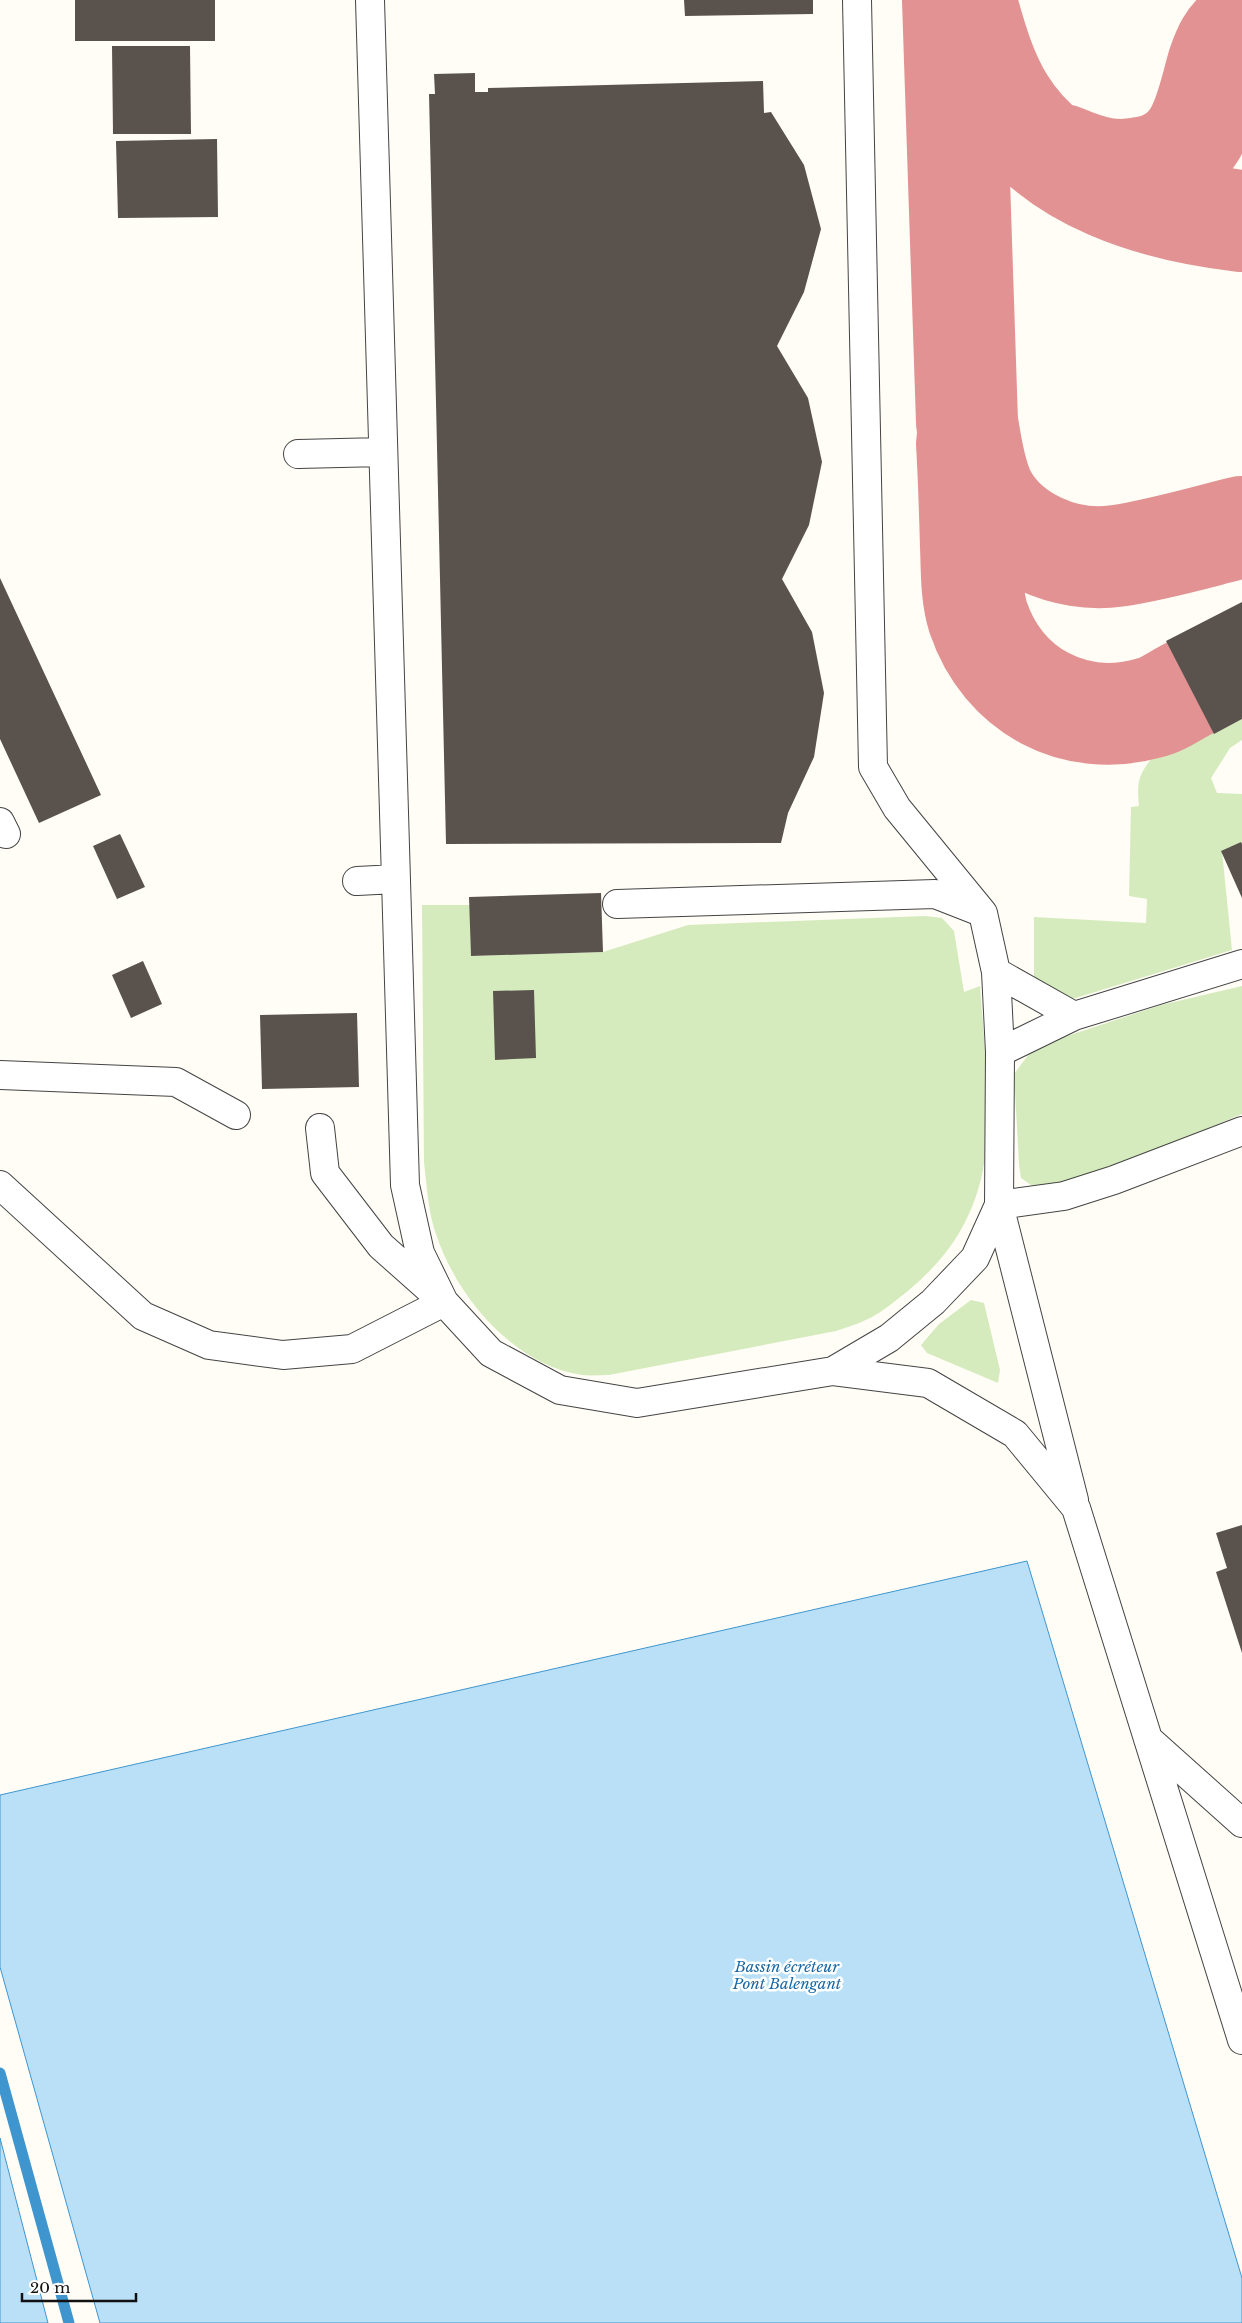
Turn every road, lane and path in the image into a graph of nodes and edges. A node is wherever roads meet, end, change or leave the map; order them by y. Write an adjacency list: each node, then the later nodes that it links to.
1 (370, 0): 3 (lane)
2 (857, 0): 8 (lane)
3 (383, 452): 4 (lane); 5 (lane)
4 (298, 454)
5 (396, 880): 6 (lane); 19 (lane)
6 (357, 881)
7 (616, 904): 8 (lane)
8 (983, 913): 10 (lane)
9 (1242, 964): 11 (lane)
10 (996, 972): 11 (lane); 12 (lane)
11 (1074, 1016): 12 (lane)
12 (1000, 1052): 18 (lane)
13 (0, 1074): 14 (lane)
14 (236, 1115)
15 (320, 1128): 19 (lane)
16 (1242, 1131): 18 (lane)
17 (0, 1185): 19 (lane)
18 (999, 1205): 20 (lane); 21 (lane)
19 (444, 1302): 20 (lane)
20 (833, 1371): 21 (lane)
21 (1076, 1508): 22 (lane)
22 (1148, 1739): 23 (lane); 24 (lane)
23 (1242, 1823)
24 (1242, 2040)

